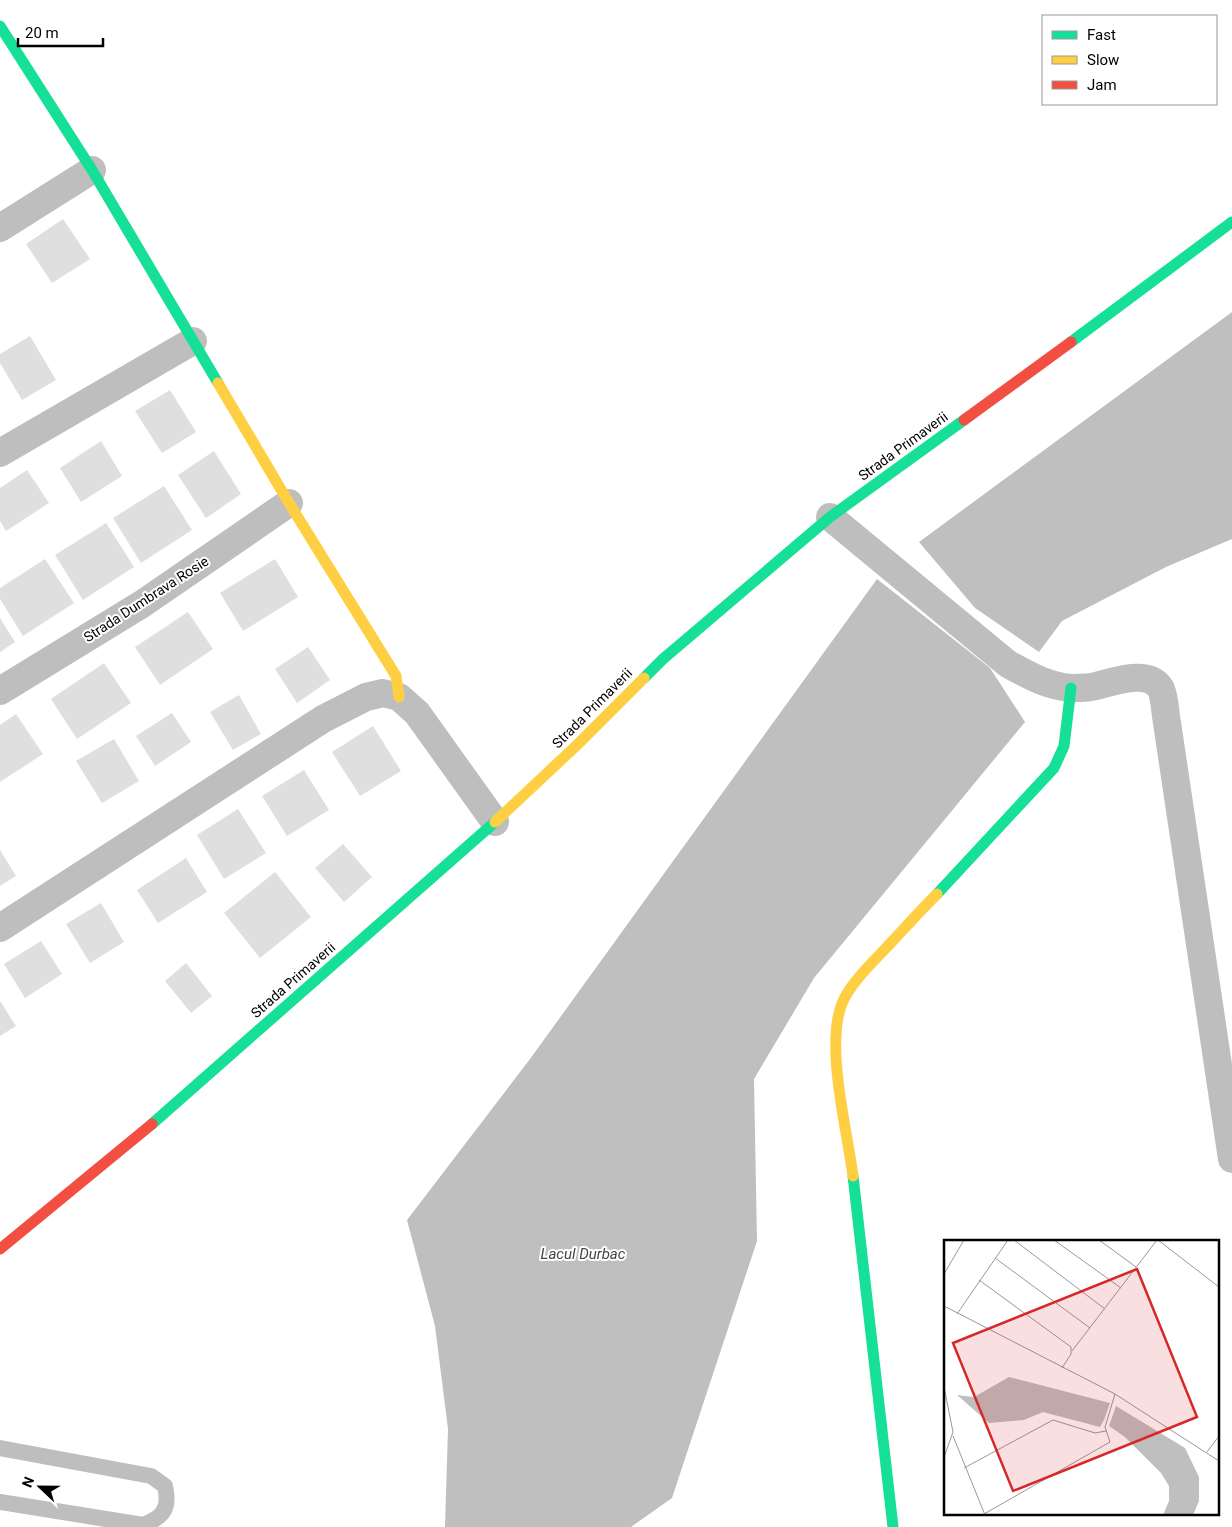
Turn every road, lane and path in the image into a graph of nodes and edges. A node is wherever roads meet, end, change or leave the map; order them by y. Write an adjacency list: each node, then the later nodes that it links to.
1 (0, 26): 2 (street)
2 (92, 170): 4 (street); 5 (street)
3 (1232, 222): 8 (street, Strada Primaverii)
4 (0, 228)
5 (193, 341): 6 (street); 7 (street)
6 (0, 453)
7 (289, 503): 10 (street, Strada Dumbrava Rosie); 11 (street)
8 (830, 517): 9 (street); 12 (street, Strada Primaverii)
9 (1071, 688): 14 (street); 18 (street)
10 (0, 692)
11 (399, 697): 12 (street); 13 (street)
12 (495, 822): 15 (street, Strada Primaverii)
13 (0, 928)
14 (1232, 1159)
15 (0, 1249)
16 (0, 1448): 17 (lane)
17 (0, 1502)
18 (893, 1527)

